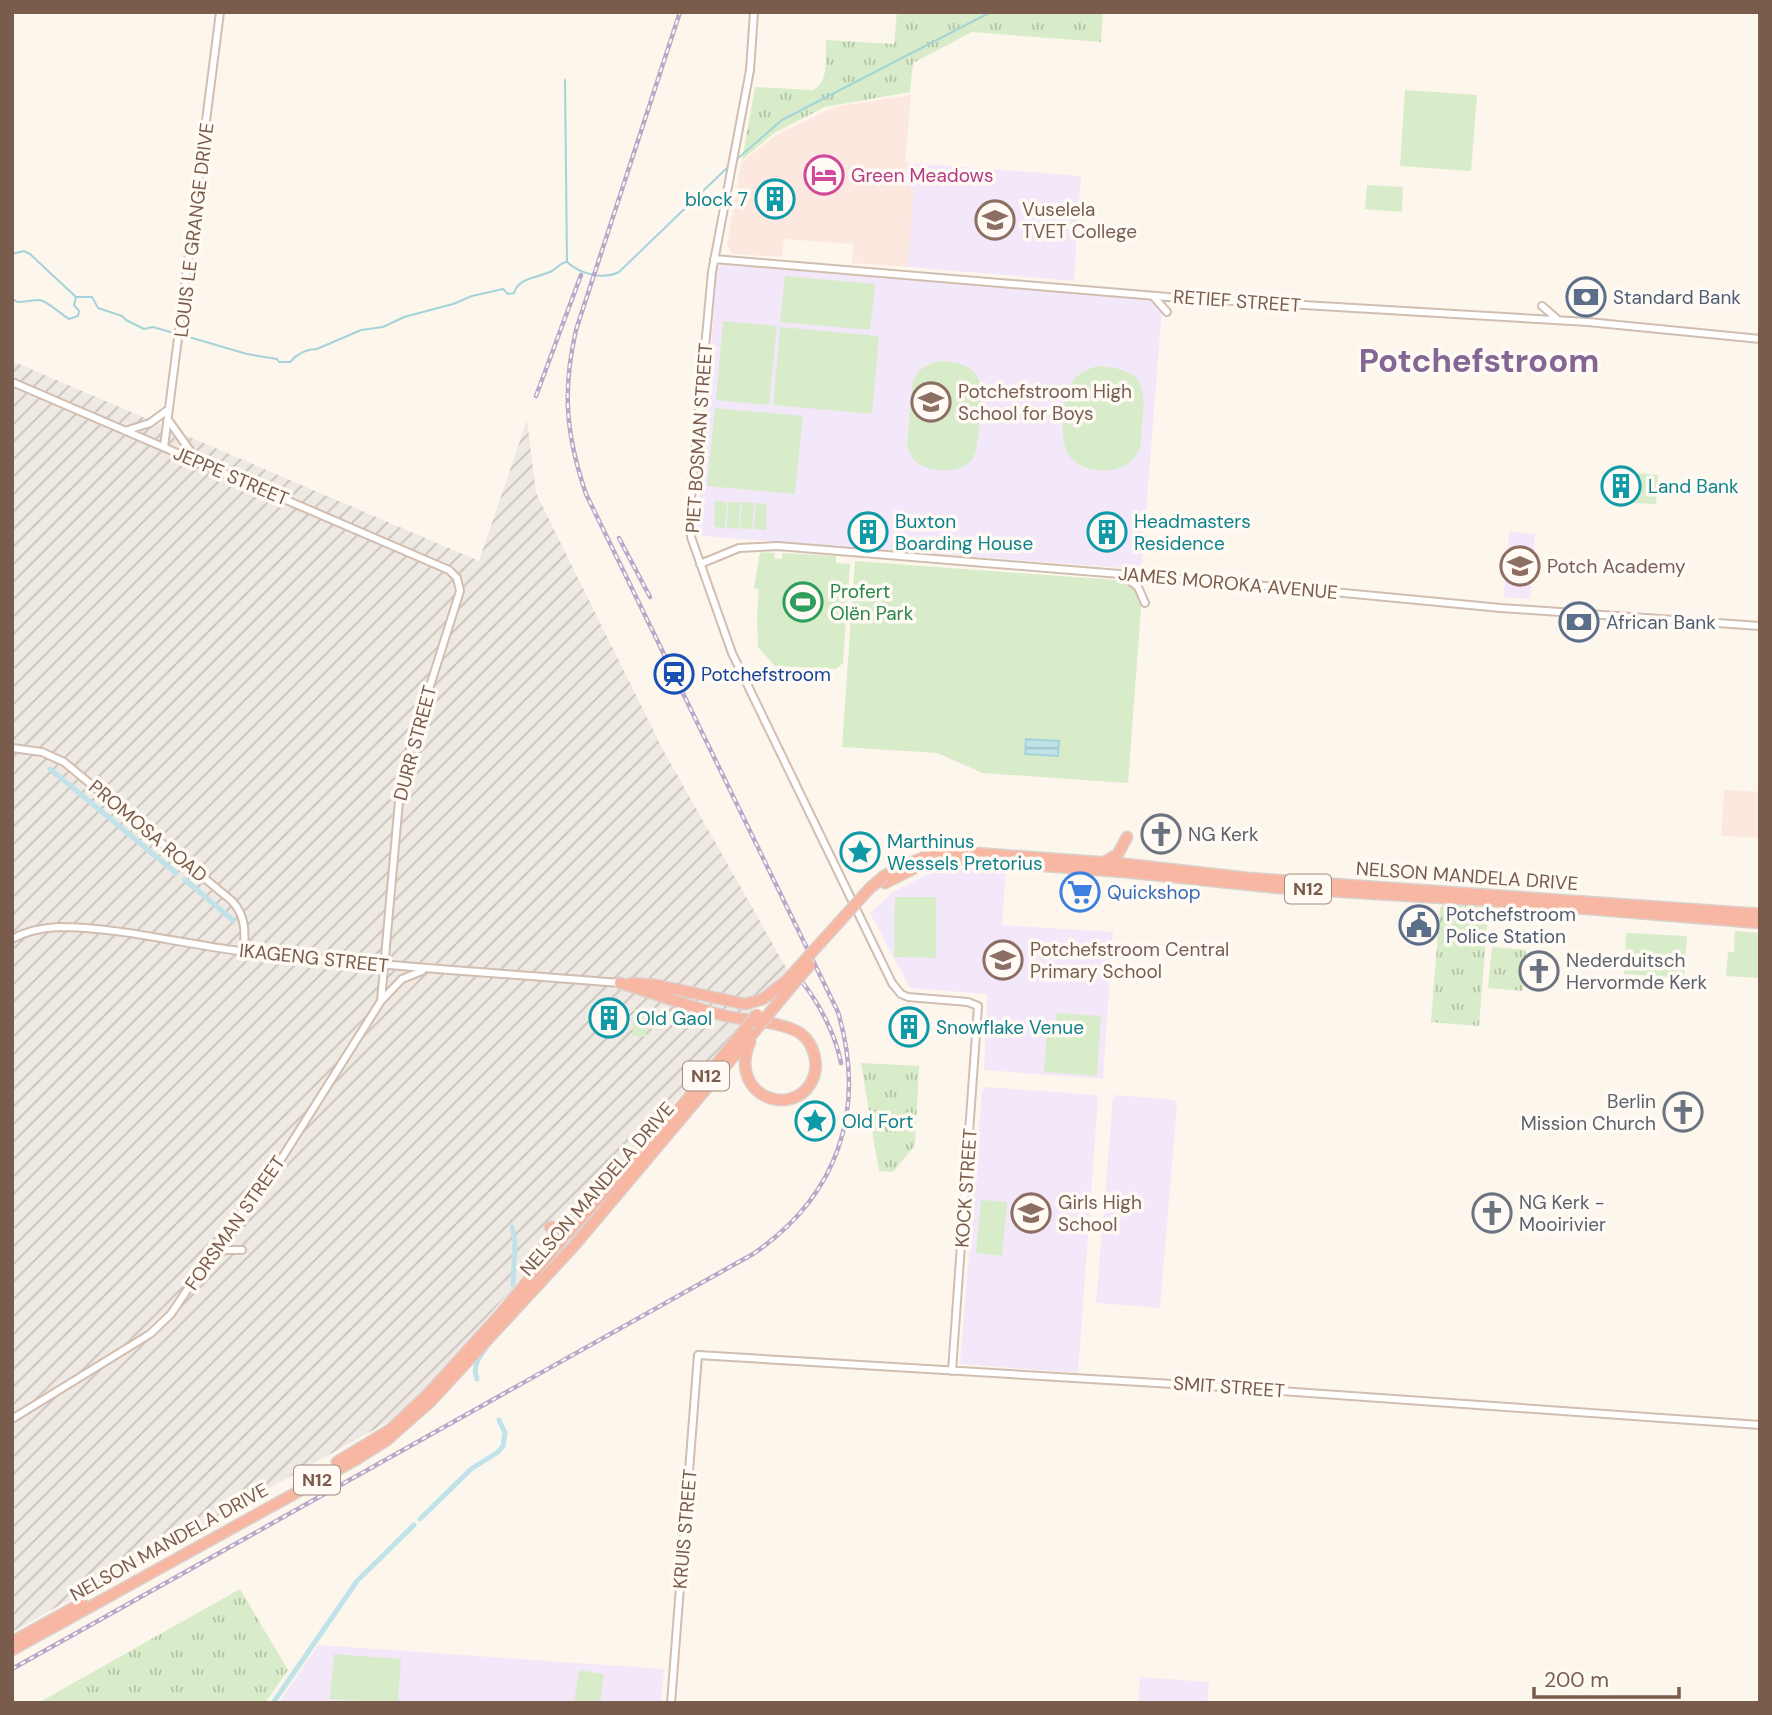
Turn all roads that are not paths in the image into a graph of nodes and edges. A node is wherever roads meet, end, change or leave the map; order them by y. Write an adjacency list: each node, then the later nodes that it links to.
1 (220, 12): 10 (street, LOUIS LE GRANGE DRIVE)
2 (754, 12): 3 (street, PIET BOSMAN STREET)
3 (714, 259): 4 (street, RETIEF STREET); 15 (street, PIET BOSMAN STREET)
4 (1153, 296): 6 (street); 7 (street, RETIEF STREET)
5 (1542, 306): 7 (street)
6 (1167, 312)
7 (1559, 320): 8 (street, RETIEF STREET)
8 (1760, 339)
9 (12, 382): 12 (street, JEPPE STREET)
10 (170, 407): 11 (street, LOUIS LE GRANGE DRIVE); 12 (street)
11 (169, 421): 13 (street, LOUIS LE GRANGE DRIVE); 14 (street)
12 (125, 431): 13 (street, JEPPE STREET)
13 (164, 447): 14 (street, JEPPE STREET)
14 (197, 461): 16 (street, JEPPE STREET)
15 (700, 564): 17 (street, JAMES MOROKA AVENUE); 33 (street, PIET BOSMAN STREET)
16 (449, 569): 28 (street, DURR STREET)
17 (1121, 574): 18 (street); 19 (street, JAMES MOROKA AVENUE)
18 (1145, 603)
19 (1760, 626)
20 (12, 748): 27 (street, PROMOSA ROAD)
21 (1127, 837): 22 (highway)
22 (1102, 862): 23 (highway, NELSON MANDELA DRIVE / N12); 24 (highway, NELSON MANDELA DRIVE / N12)
23 (885, 879): 25 (highway, NELSON MANDELA DRIVE / N12); 31 (highway, NELSON MANDELA DRIVE / N12, bridge)
24 (1760, 914)
25 (1760, 923)
26 (12, 939): 27 (street, IKAGENG STREET)
27 (244, 951): 28 (street, IKAGENG STREET)
28 (385, 965): 29 (street, IKAGENG STREET); 32 (street, FORSMAN STREET)
29 (427, 969): 30 (street, IKAGENG STREET); 32 (street)
30 (620, 983): 31 (highway); 34 (highway)
31 (789, 984): 34 (highway, NELSON MANDELA DRIVE / N12)
32 (381, 1001): 38 (street, FORSMAN STREET)
33 (978, 1006): 40 (street, KOCK STREET)
34 (757, 1022): 35 (highway, NELSON MANDELA DRIVE / N12); 44 (highway, NELSON MANDELA DRIVE / N12)
35 (577, 1222): 36 (highway); 43 (highway, NELSON MANDELA DRIVE / N12)
36 (550, 1227)
37 (242, 1250): 38 (street)
38 (208, 1259): 41 (street, FORSMAN STREET)
39 (698, 1355): 40 (street, SMIT STREET); 45 (street, KRUIS STREET)
40 (952, 1371): 42 (street, SMIT STREET)
41 (12, 1419)
42 (1760, 1425)
43 (12, 1642)
44 (12, 1650)
45 (671, 1703)

